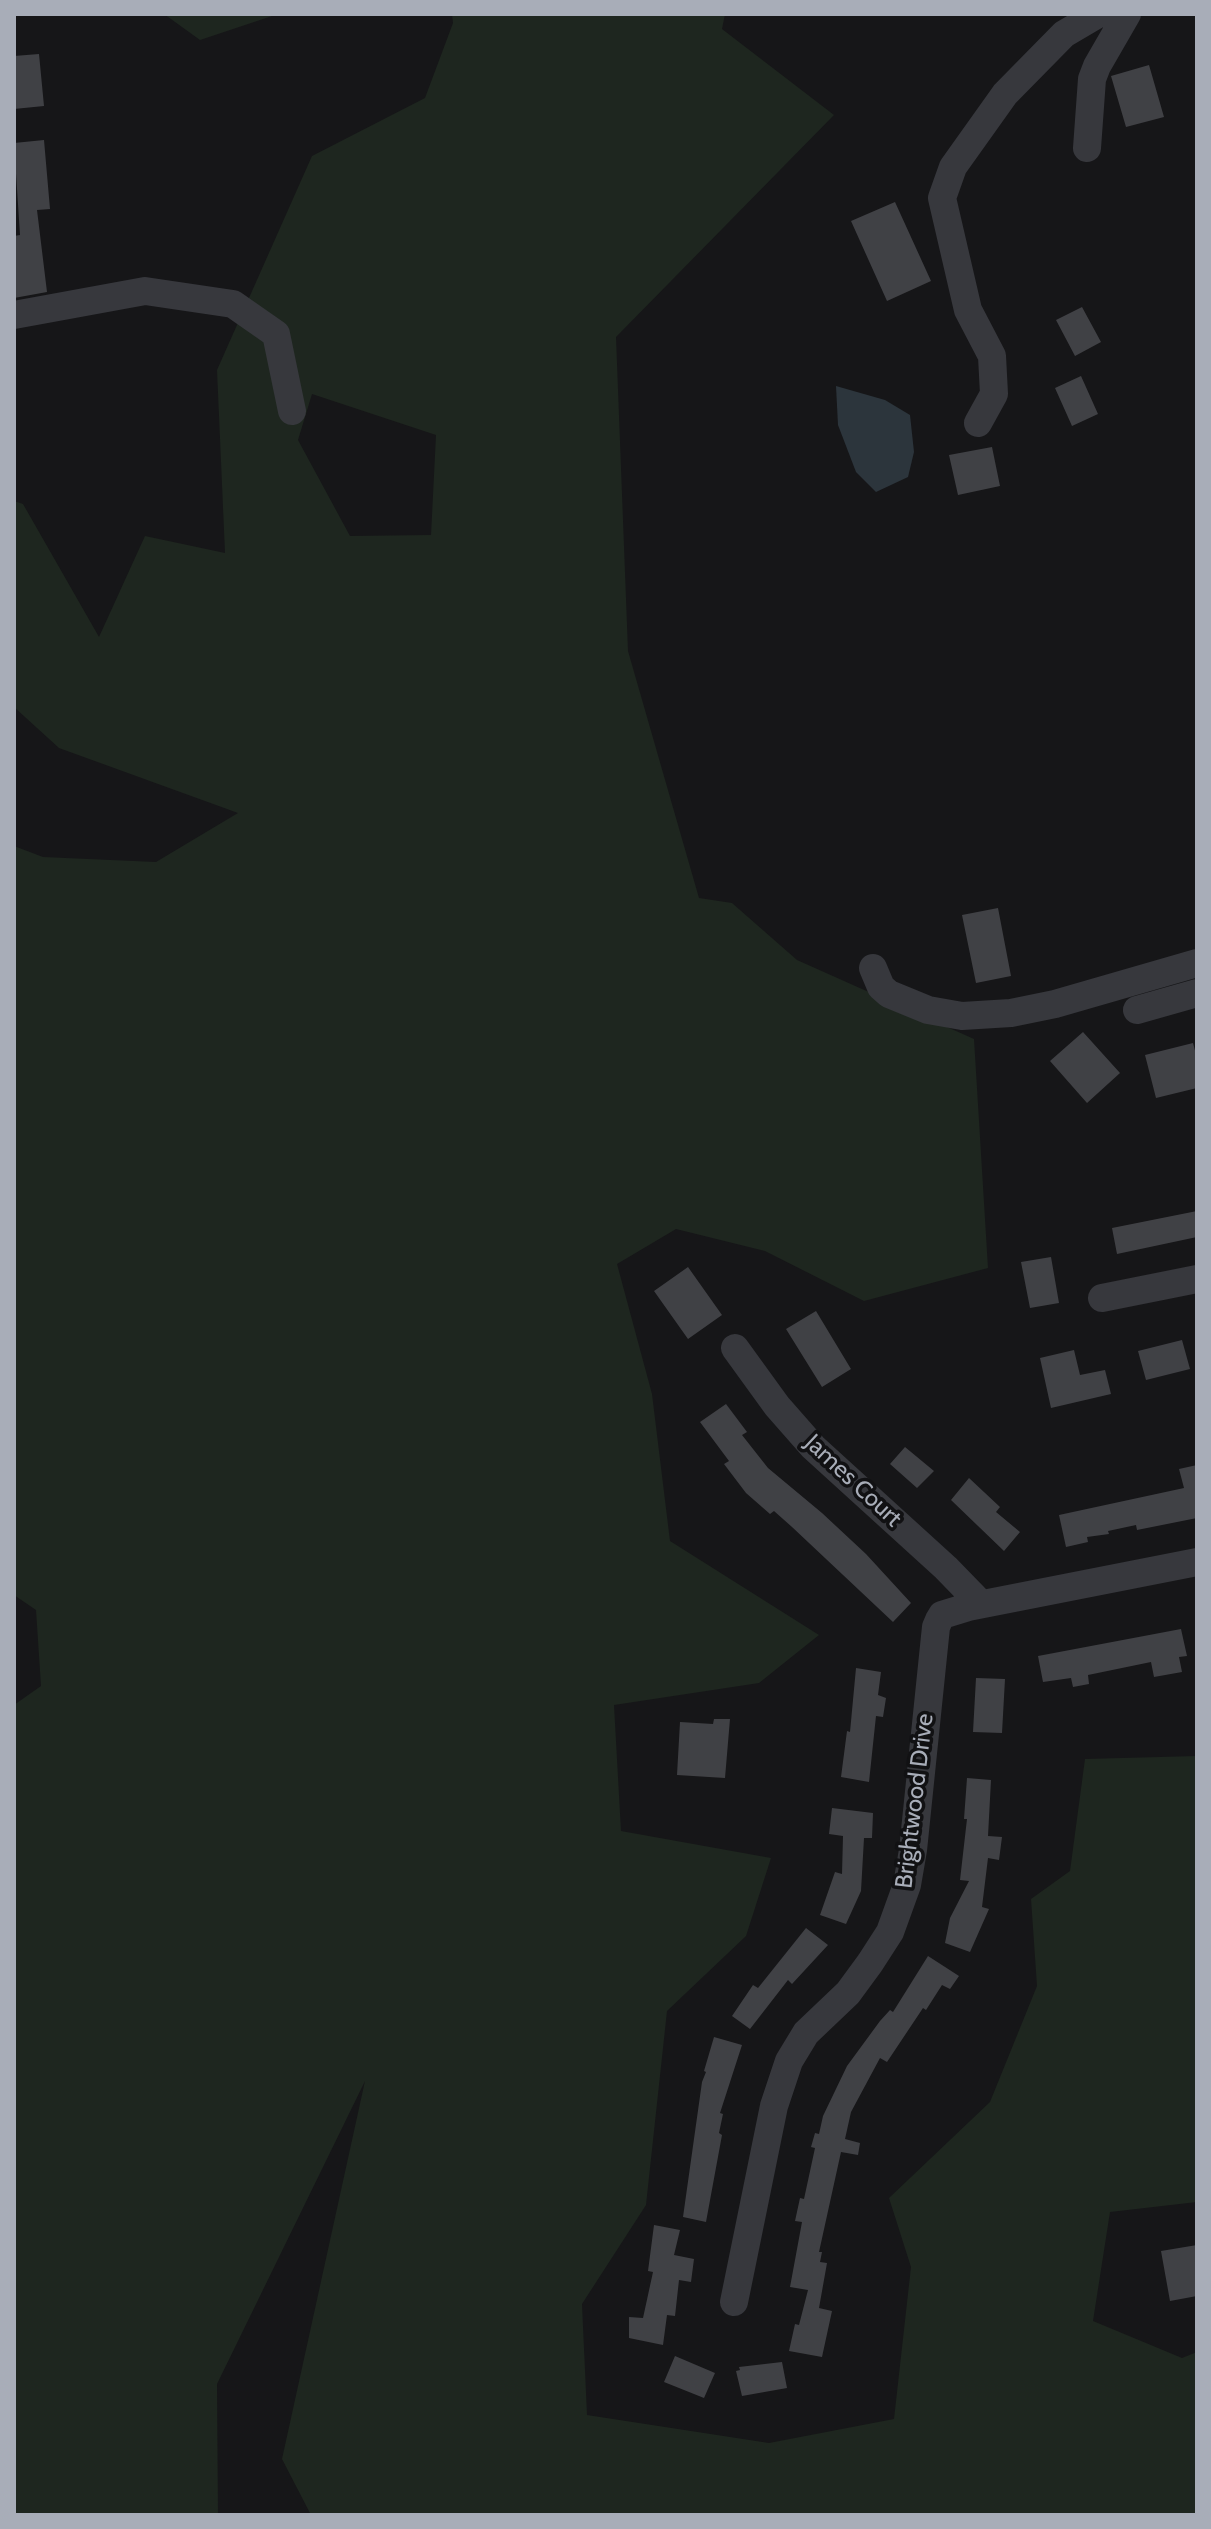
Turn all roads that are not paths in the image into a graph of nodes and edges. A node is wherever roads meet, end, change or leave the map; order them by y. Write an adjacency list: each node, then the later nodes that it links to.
1 (1098, 14): 6 (street)
2 (1127, 14): 3 (street)
3 (1087, 148)
4 (14, 315): 5 (street)
5 (292, 411)
6 (978, 423)
7 (1197, 963): 8 (street)
8 (873, 968)
9 (1197, 993): 10 (street)
10 (1137, 1010)
11 (1197, 1279): 12 (street)
12 (1102, 1298)
13 (735, 1348): 15 (street, James Court)
14 (1197, 1562): 15 (street, Brightwood Drive)
15 (981, 1604): 16 (street, Brightwood Drive)
16 (734, 2302)

